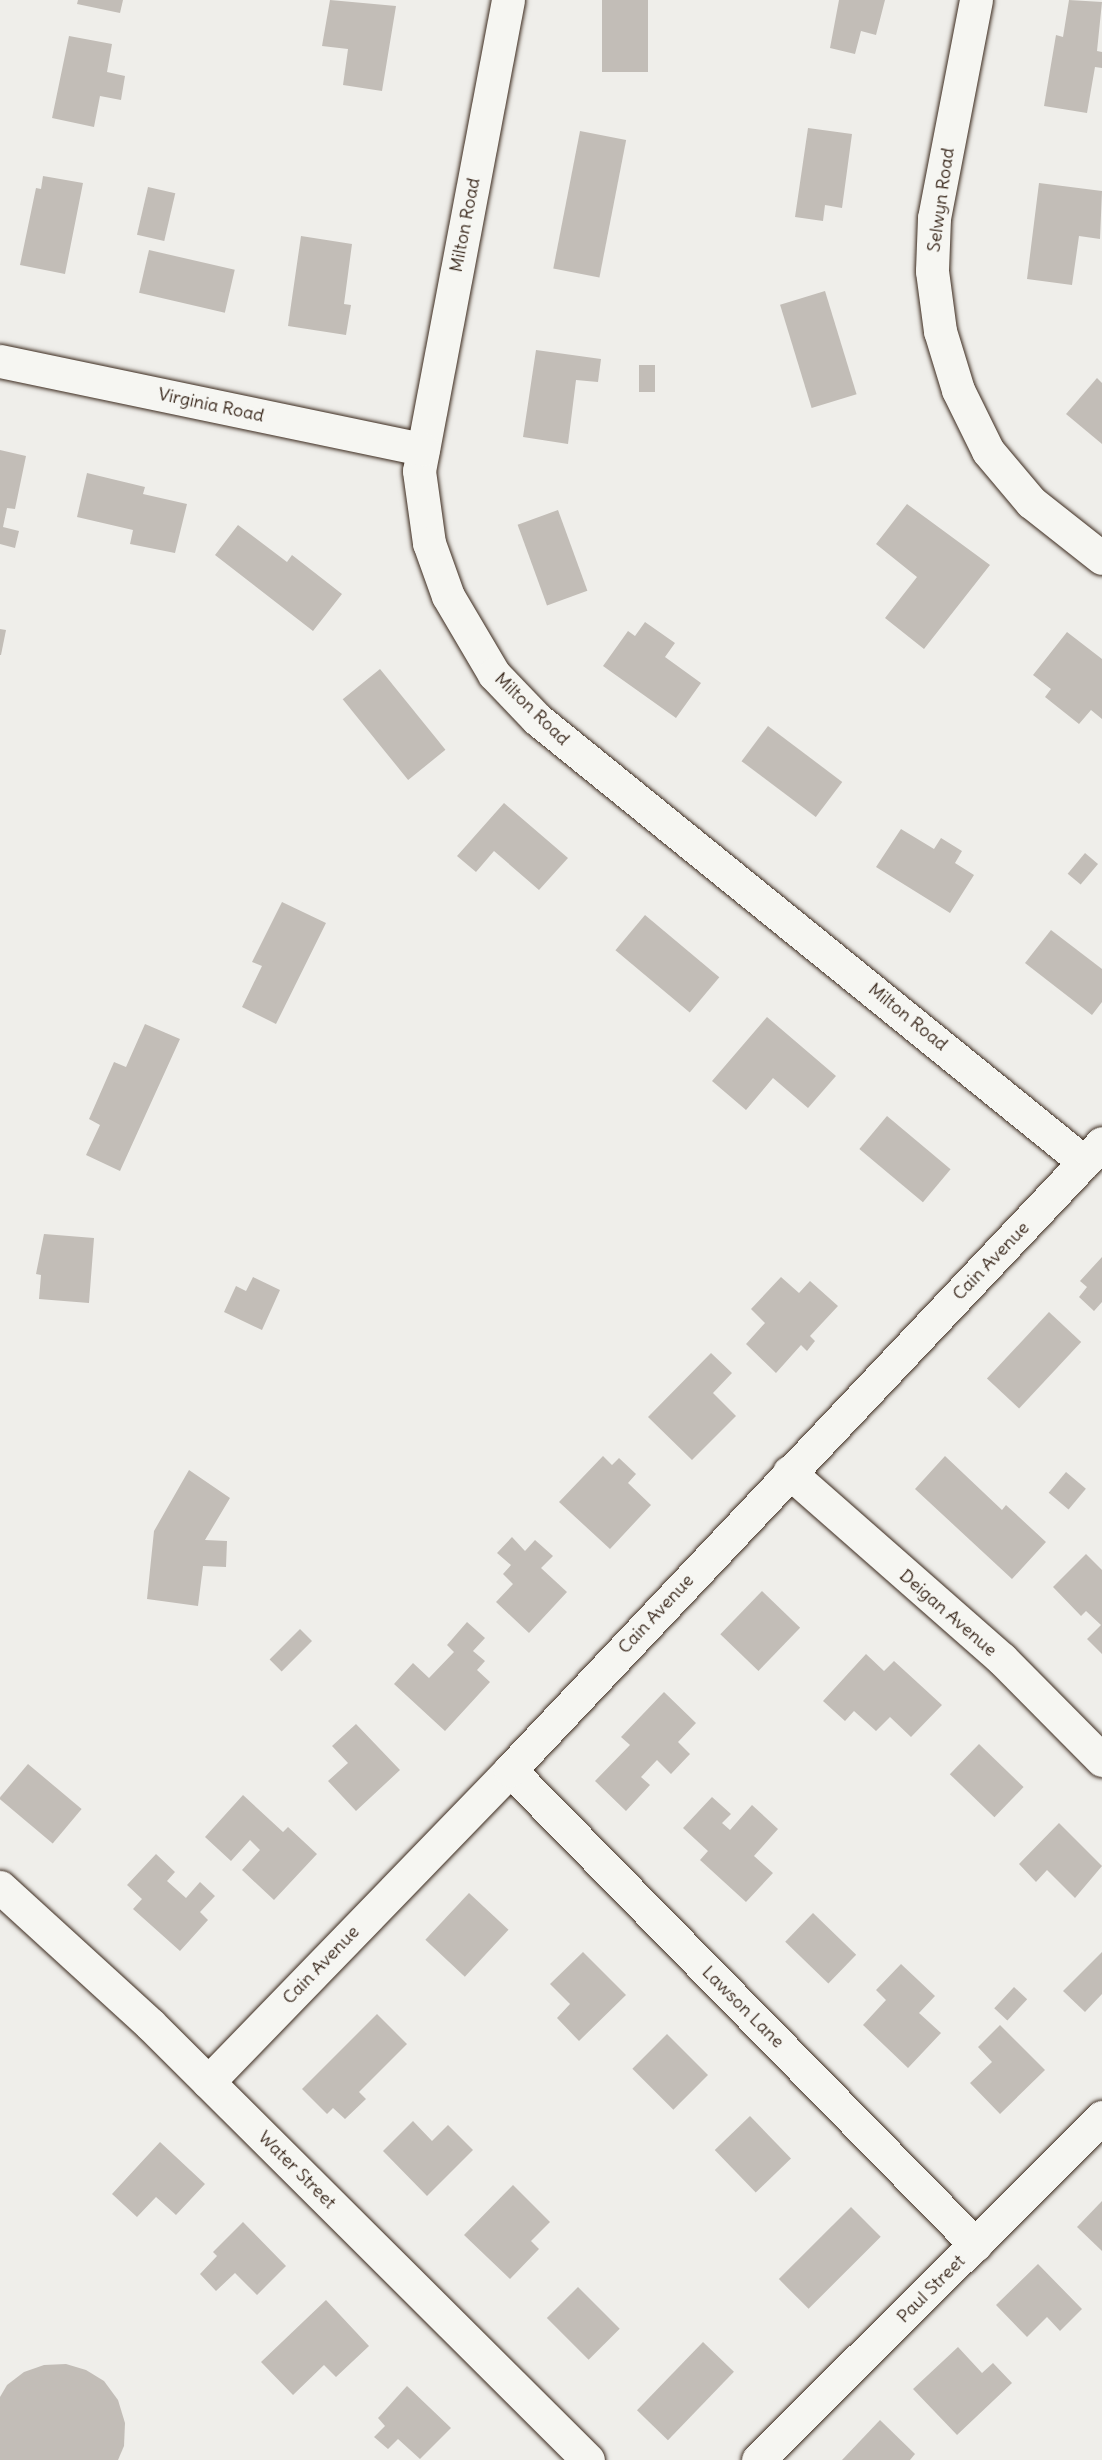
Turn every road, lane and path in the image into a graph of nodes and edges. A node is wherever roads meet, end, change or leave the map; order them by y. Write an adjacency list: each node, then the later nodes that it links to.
1 (508, 0): 4 (street, Milton Road)
2 (976, 0): 5 (street, Selwyn Road)
3 (0, 361): 4 (street, Virginia Road)
4 (423, 448): 6 (street, Milton Road)
5 (1102, 558)
6 (1093, 1153): 7 (street, Cain Avenue)
7 (789, 1472): 8 (street, Deigan Avenue); 9 (street, Cain Avenue)
8 (1102, 1760)
9 (510, 1770): 11 (street, Cain Avenue); 13 (street, Lawson Lane)
10 (0, 1887): 11 (street, Water Street)
11 (208, 2082): 14 (street, Water Street)
12 (1102, 2117): 13 (street, Paul Street)
13 (976, 2245): 15 (street, Paul Street)
14 (588, 2460)
15 (758, 2460)

